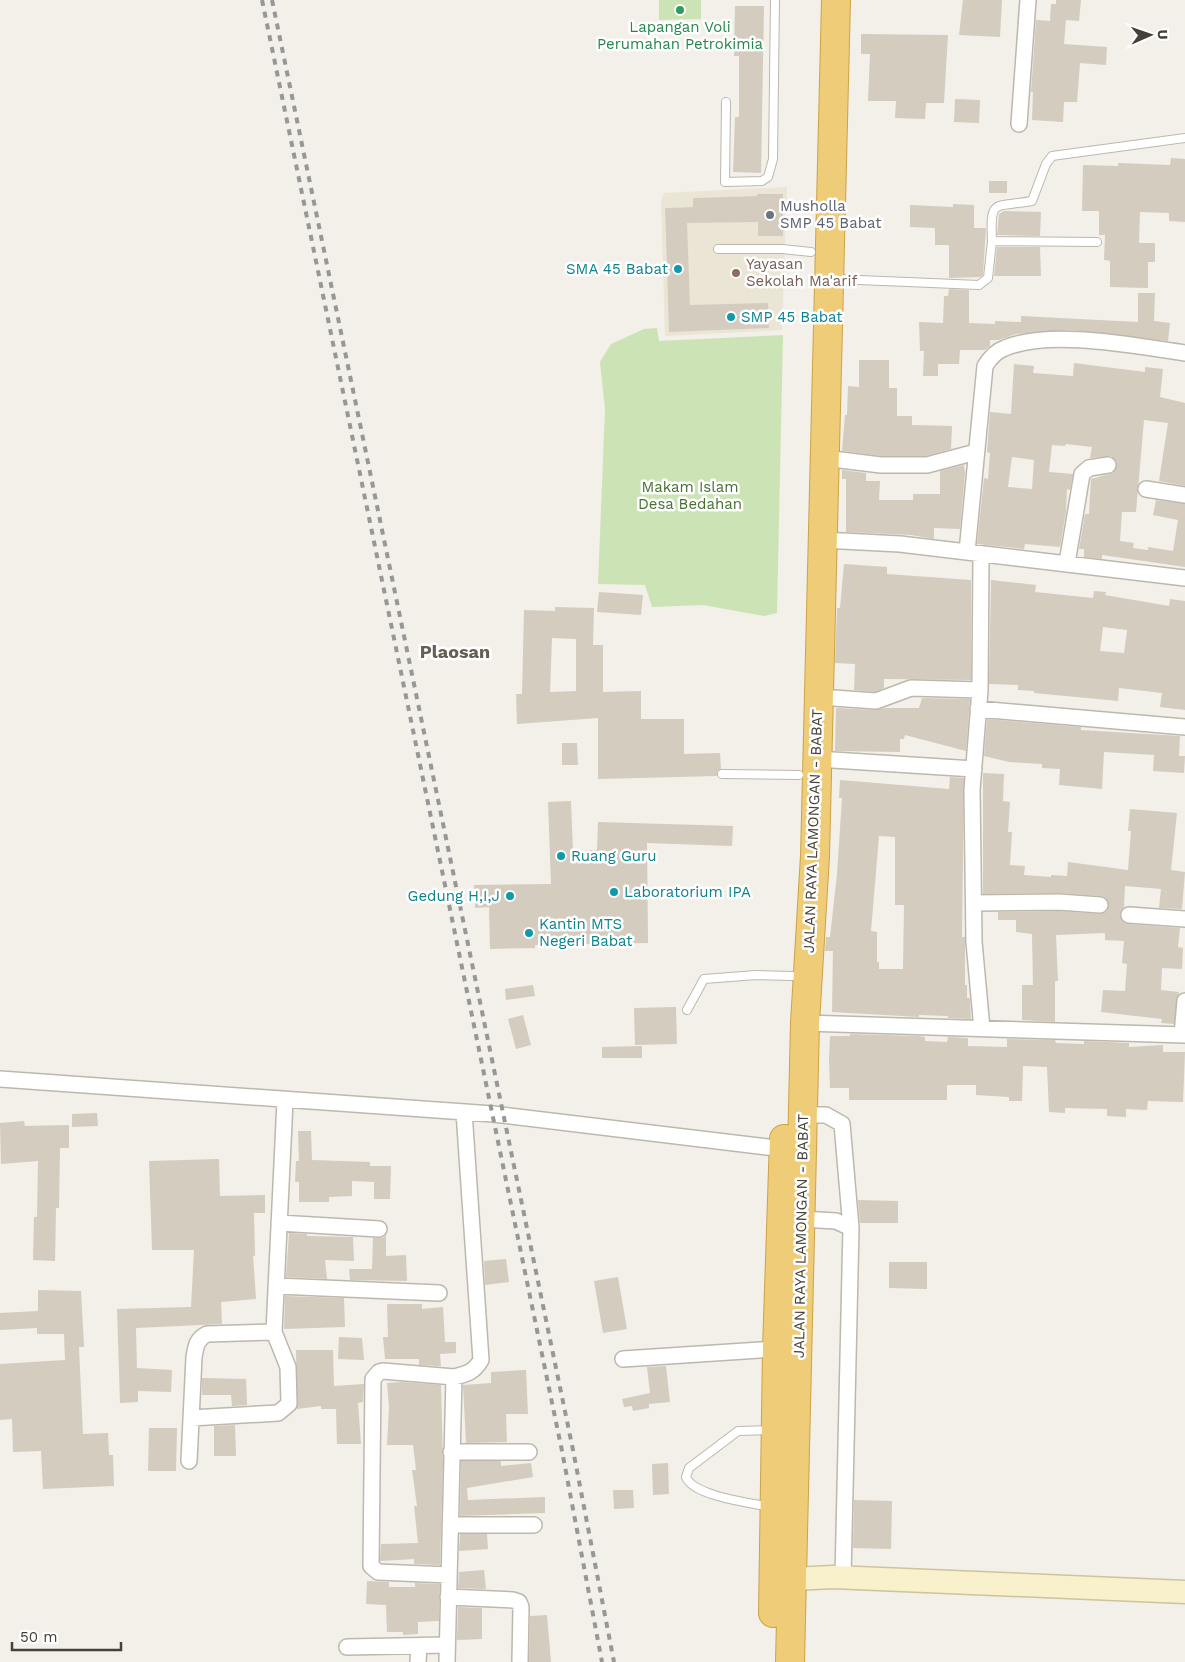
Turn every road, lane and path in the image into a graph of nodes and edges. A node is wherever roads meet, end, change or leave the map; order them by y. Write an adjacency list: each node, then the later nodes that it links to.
1 (775, 0): 5 (lane)
2 (818, 0): 11 (highway, JALAN RAYA LAMONGAN - BABAT)
3 (836, 0): 12 (highway, JALAN RAYA LAMONGAN - BABAT)
4 (1028, 0): 6 (street)
5 (726, 102)
6 (1019, 124)
7 (1185, 138): 8 (lane)
8 (992, 241): 9 (lane); 12 (lane)
9 (1098, 242)
10 (718, 250): 11 (lane)
11 (811, 252): 27 (highway, JALAN RAYA LAMONGAN - BABAT)
12 (834, 279): 15 (highway, JALAN RAYA LAMONGAN - BABAT)
13 (1185, 353): 14 (street)
14 (976, 452): 15 (street); 20 (street)
15 (824, 458): 19 (highway, JALAN RAYA LAMONGAN - BABAT)
16 (1108, 465): 21 (street)
17 (1146, 489): 18 (street)
18 (1185, 495)
19 (823, 540): 20 (street); 24 (highway, JALAN RAYA LAMONGAN - BABAT)
20 (974, 553): 21 (street); 23 (street)
21 (1067, 563): 22 (street)
22 (1185, 578)
23 (980, 690): 24 (street); 25 (street)
24 (819, 697): 27 (highway, JALAN RAYA LAMONGAN - BABAT)
25 (978, 709): 26 (street); 28 (street)
26 (1185, 727)
27 (808, 767): 28 (street); 29 (lane); 34 (highway, JALAN RAYA LAMONGAN - BABAT); 37 (highway, JALAN RAYA LAMONGAN - BABAT)
28 (974, 769): 30 (street)
29 (722, 774)
30 (974, 903): 31 (street); 38 (street)
31 (1100, 905)
32 (1129, 915): 33 (street)
33 (1185, 919)
34 (793, 976): 36 (lane); 44 (highway, JALAN RAYA LAMONGAN - BABAT)
35 (1185, 1001): 39 (street)
36 (687, 1010)
37 (806, 1023): 38 (street); 43 (highway, JALAN RAYA LAMONGAN - BABAT)
38 (982, 1029): 39 (street)
39 (1184, 1035)
40 (0, 1079): 41 (street)
41 (285, 1101): 42 (street); 46 (street)
42 (464, 1112): 44 (street); 54 (street)
43 (804, 1115): 45 (highway, JALAN RAYA LAMONGAN - BABAT); 47 (street)
44 (784, 1149): 52 (highway, JALAN RAYA LAMONGAN - BABAT)
45 (801, 1219): 47 (street); 60 (highway, JALAN RAYA LAMONGAN - BABAT)
46 (280, 1223): 48 (street); 49 (street)
47 (851, 1228): 64 (street)
48 (379, 1229)
49 (277, 1286): 50 (street); 51 (street)
50 (440, 1293)
51 (274, 1332): 55 (street); 55 (street)
52 (777, 1349): 53 (street); 56 (highway, JALAN RAYA LAMONGAN - BABAT)
53 (623, 1359)
54 (454, 1377): 57 (street); 63 (street)
55 (191, 1418): 59 (street)
56 (775, 1430): 60 (highway, JALAN RAYA LAMONGAN - BABAT); 60 (lane)
57 (451, 1452): 58 (street); 62 (street)
58 (529, 1452)
59 (189, 1461)
60 (785, 1508): 64 (highway, JALAN RAYA LAMONGAN - BABAT); 73 (highway, JALAN RAYA LAMONGAN - BABAT)
61 (534, 1525): 62 (street)
62 (450, 1526): 63 (street)
63 (449, 1575): 66 (street)
64 (821, 1578): 65 (street); 74 (highway, JALAN RAYA LAMONGAN - BABAT)
65 (1185, 1592)
66 (448, 1598): 67 (street); 72 (street)
67 (448, 1645): 68 (street); 71 (street)
68 (419, 1646): 69 (street); 70 (street)
69 (347, 1647)
70 (418, 1662)
71 (447, 1662)
72 (520, 1662)
73 (772, 1662)
74 (790, 1662)

